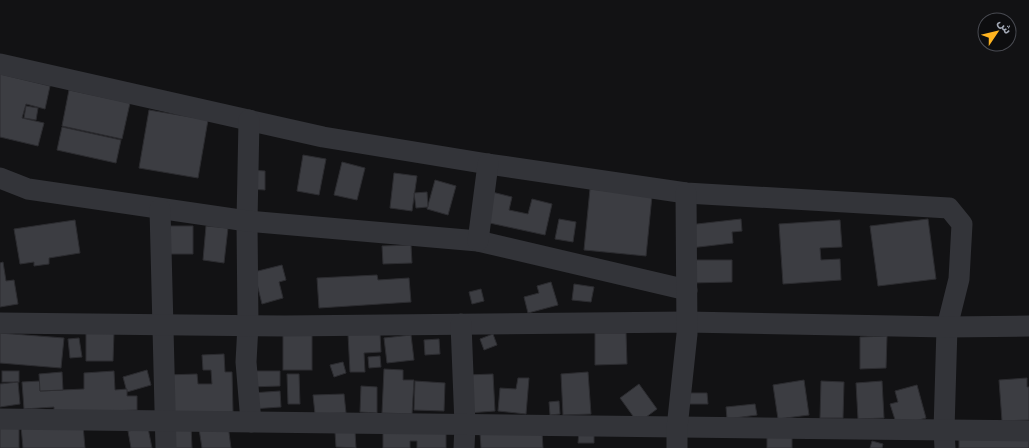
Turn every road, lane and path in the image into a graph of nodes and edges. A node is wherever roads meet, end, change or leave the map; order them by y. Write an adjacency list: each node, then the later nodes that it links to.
1 (0, 64): 2 (street)
2 (249, 120): 3 (street); 7 (street)
3 (488, 164): 5 (street); 8 (street)
4 (0, 178): 6 (street)
5 (686, 193): 9 (street); 16 (street)
6 (160, 209): 7 (street); 13 (street)
7 (246, 222): 8 (street); 14 (street)
8 (478, 241): 9 (street)
9 (687, 290): 10 (street)
10 (687, 322): 12 (street); 16 (street); 22 (street)
11 (0, 323): 13 (street)
12 (461, 324): 14 (street); 20 (street)
13 (163, 325): 14 (street); 18 (street)
14 (248, 325): 19 (street)
15 (1029, 326): 16 (street)
16 (947, 327): 23 (street)
17 (0, 419): 18 (street)
18 (165, 421): 19 (street); 24 (street)
19 (250, 422): 20 (street)
20 (465, 425): 22 (street); 25 (street)
21 (1029, 431): 23 (street)
22 (677, 438): 23 (street)
23 (944, 439)
24 (166, 448)
25 (464, 448)

